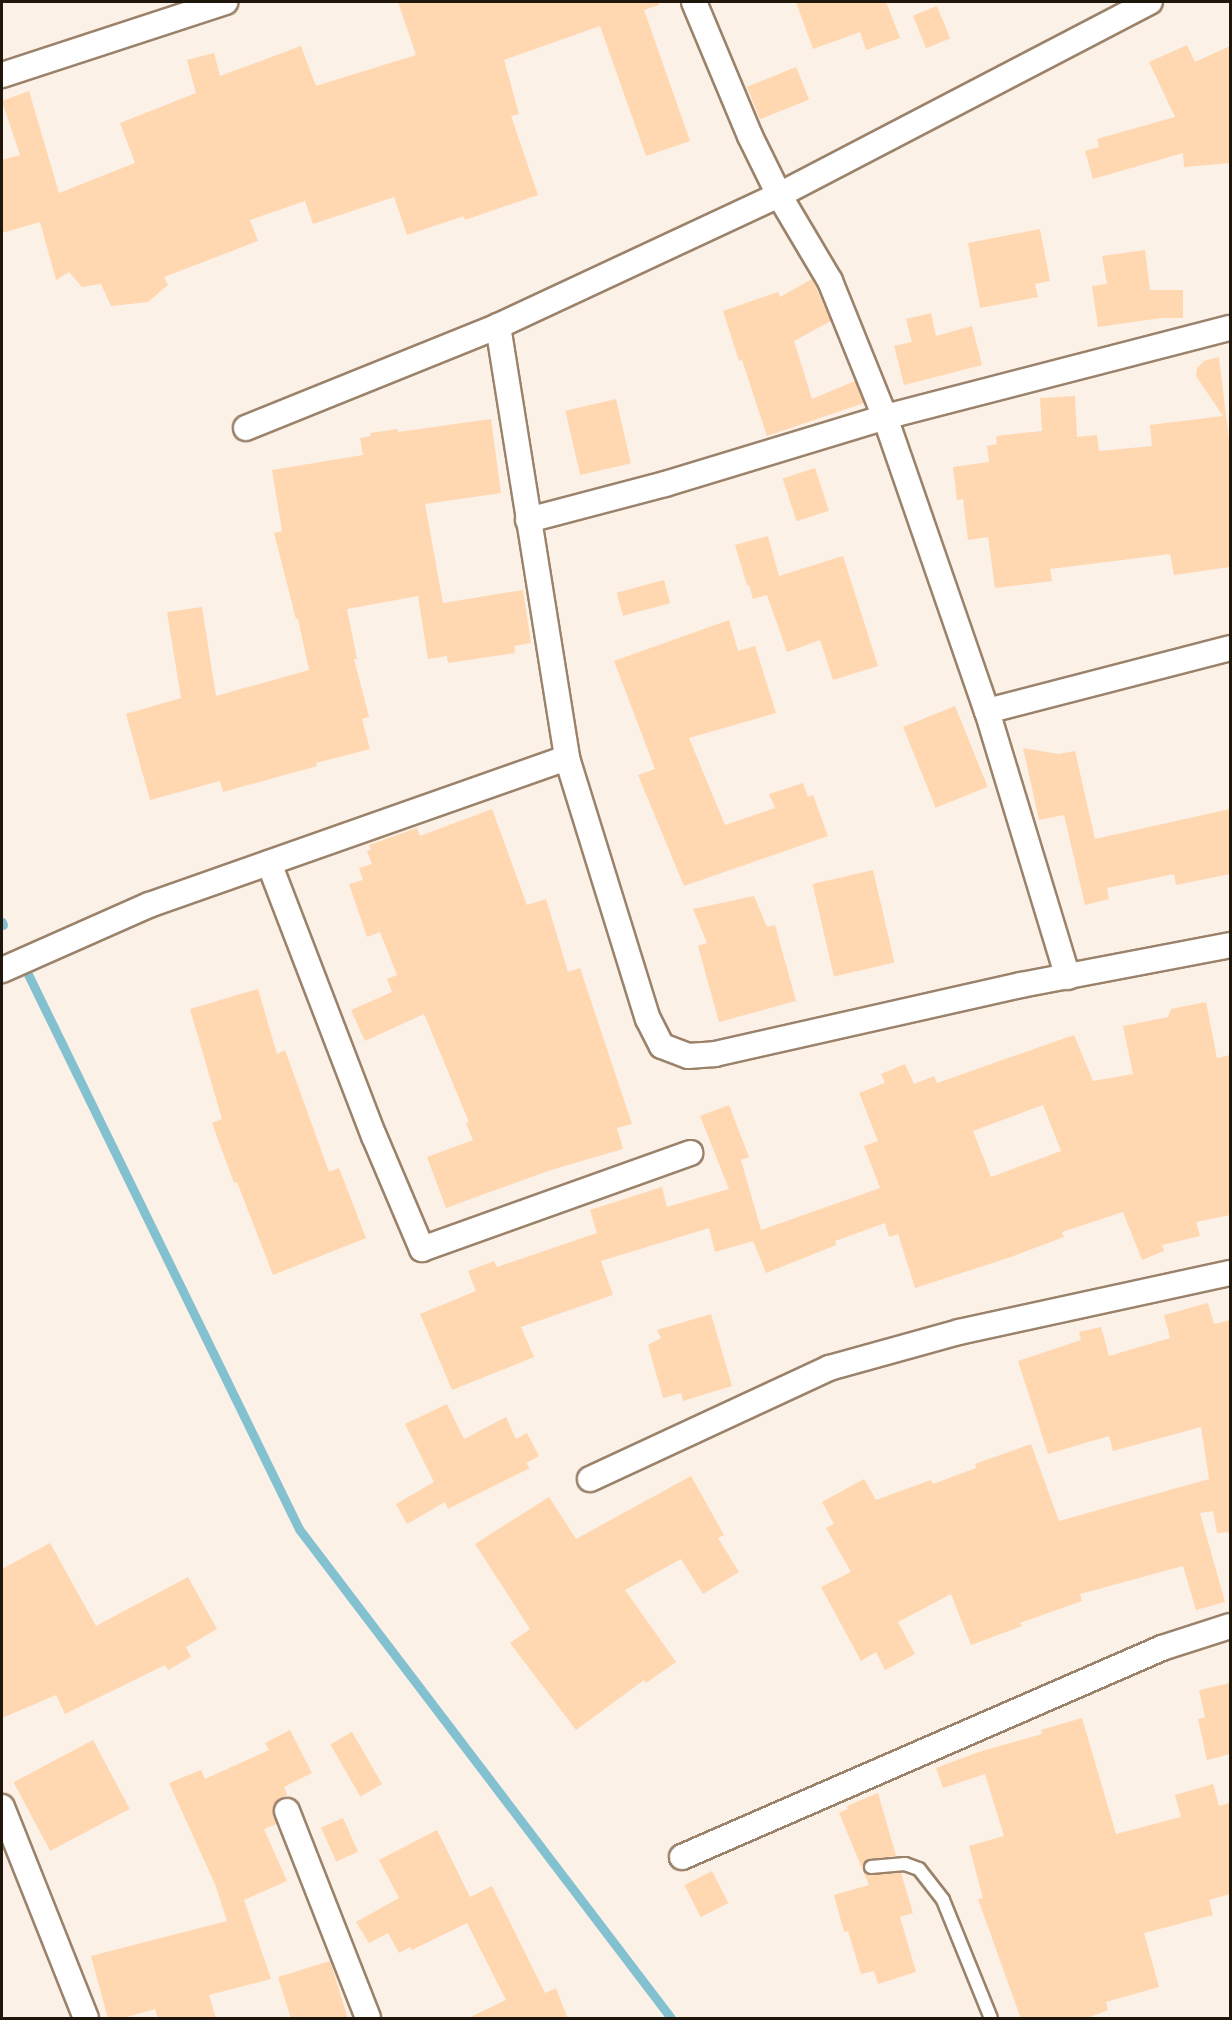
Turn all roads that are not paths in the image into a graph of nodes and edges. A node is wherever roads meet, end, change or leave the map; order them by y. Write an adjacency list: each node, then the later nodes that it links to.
1 (225, 2): 5 (street)
2 (694, 2): 6 (street)
3 (1149, 2): 4 (street)
4 (1121, 8): 6 (street)
5 (2, 75)
6 (779, 195): 7 (street); 9 (street)
7 (498, 326): 10 (street); 11 (street)
8 (1230, 328): 9 (street)
9 (885, 417): 11 (street); 13 (street)
10 (246, 428)
11 (528, 520): 14 (street)
12 (1230, 648): 13 (street)
13 (987, 711): 18 (street)
14 (567, 758): 15 (street); 18 (street)
15 (268, 863): 17 (street); 19 (street)
16 (1230, 945): 18 (street)
17 (2, 970)
18 (1068, 977)
19 (690, 1153)
20 (1230, 1273): 21 (street)
21 (590, 1479)
22 (1230, 1626): 25 (street)
23 (2, 1807): 27 (street)
24 (287, 1810): 28 (street)
25 (682, 1857)
26 (871, 1867): 29 (lane)
27 (86, 2019)
28 (368, 2019)
29 (991, 2019)

